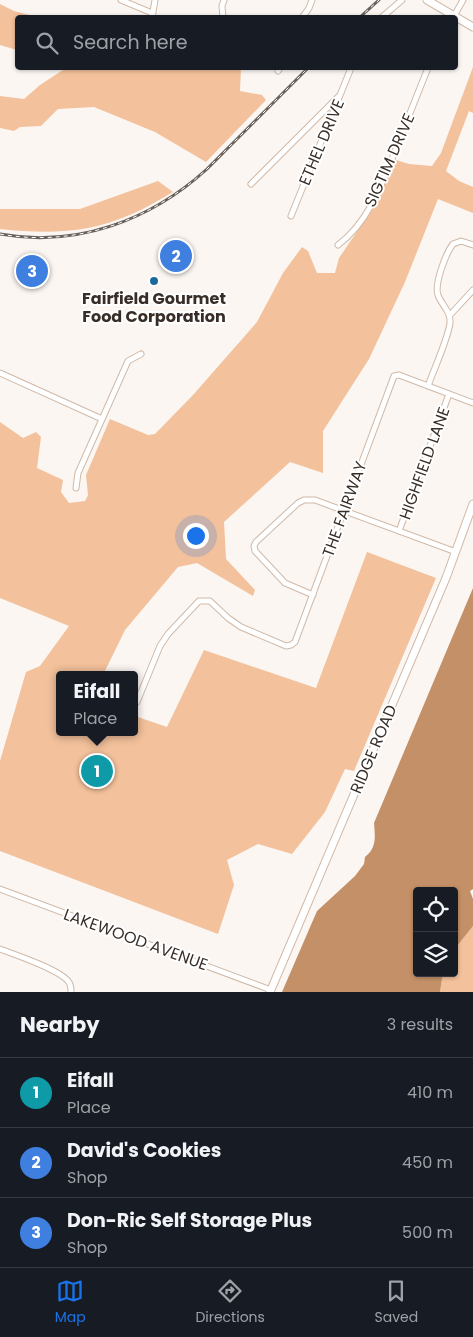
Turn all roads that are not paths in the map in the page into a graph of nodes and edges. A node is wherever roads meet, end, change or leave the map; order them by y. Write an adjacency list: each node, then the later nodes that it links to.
1 (121, 0): 8 (street)
2 (155, 0): 8 (street)
3 (224, 0): 9 (street)
4 (312, 0): 10 (street)
5 (402, 0): 11 (street)
6 (427, 0): 12 (main road)
7 (463, 0): 13 (street)
8 (152, 15)
9 (222, 15)
10 (304, 15)
11 (384, 15)
12 (450, 15)
13 (452, 15)
14 (458, 20): 15 (main road)
15 (473, 27)
16 (350, 70): 18 (street, ETHEL DRIVE)
17 (427, 70): 21 (street, SIGTIM DRIVE)
18 (340, 95): 19 (street); 20 (street, ETHEL DRIVE)
19 (251, 184)
20 (291, 216)
21 (338, 245)
22 (473, 245): 24 (street)
23 (473, 290): 24 (street)
24 (450, 315): 27 (street)
25 (141, 354): 30 (street)
26 (0, 373): 30 (street)
27 (428, 386): 28 (street); 33 (street, THE FAIRWAY)
28 (449, 394): 29 (street); 34 (street, HIGHFIELD LANE)
29 (473, 403)
30 (102, 419): 31 (street)
31 (76, 488)
32 (473, 504): 35 (main road, RIDGE ROAD)
33 (344, 511): 34 (street); 36 (street, THE FAIRWAY); 36 (street)
34 (399, 531): 35 (street)
35 (456, 552): 40 (main road, RIDGE ROAD)
36 (313, 595): 37 (street, THE FAIRWAY)
37 (138, 699)
38 (0, 889): 40 (street, LAKEWOOD AVENUE)
39 (0, 949): 41 (street)
40 (271, 991)
41 (71, 992)

